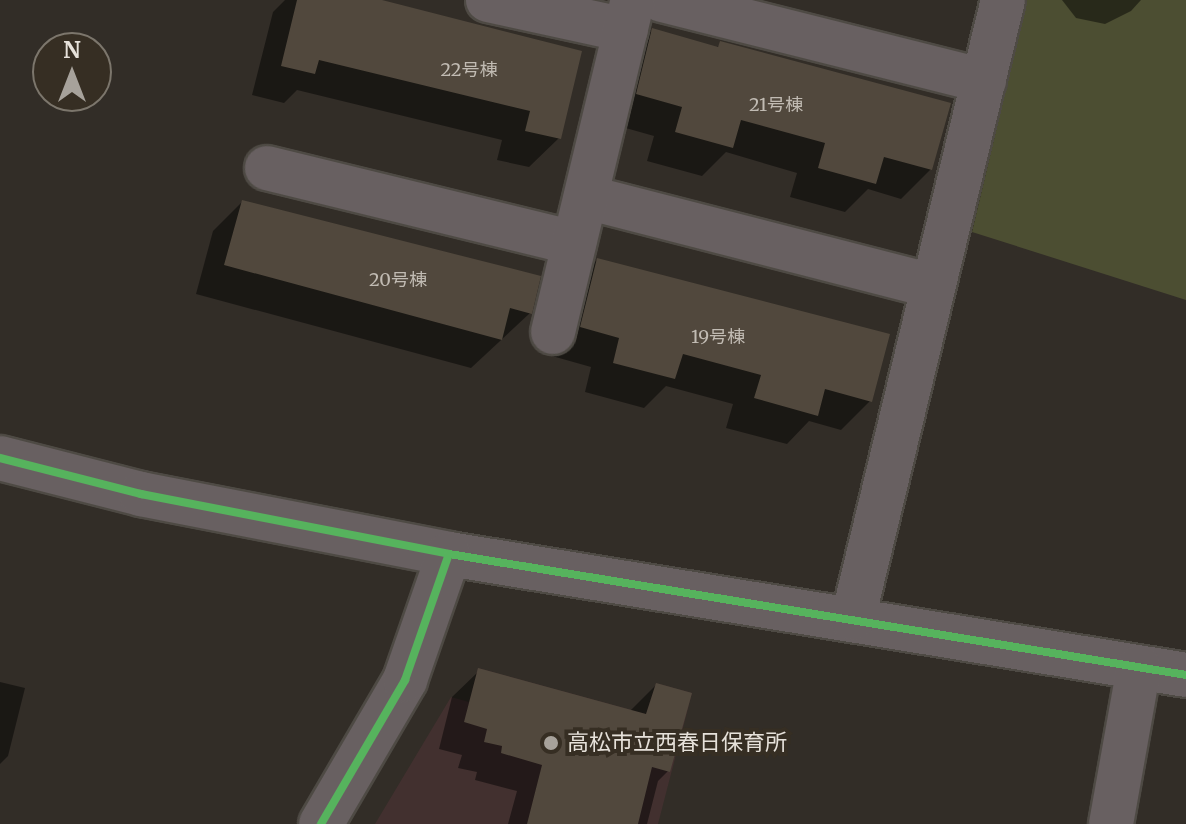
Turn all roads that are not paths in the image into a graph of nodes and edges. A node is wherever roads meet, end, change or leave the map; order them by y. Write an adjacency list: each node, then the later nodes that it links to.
1 (488, 0): 4 (street)
2 (662, 0): 5 (street)
3 (1003, 0): 5 (street)
4 (630, 15): 7 (street)
5 (984, 81): 9 (street)
6 (267, 168): 8 (street)
7 (586, 197): 8 (street); 9 (street)
8 (574, 243): 10 (street)
9 (932, 286): 13 (street)
10 (553, 332)
11 (0, 458): 12 (street)
12 (449, 554): 13 (street); 16 (street)
13 (853, 618): 14 (street)
14 (1139, 667): 15 (street); 17 (street)
15 (1186, 675)
16 (321, 824)
17 (1111, 824)

